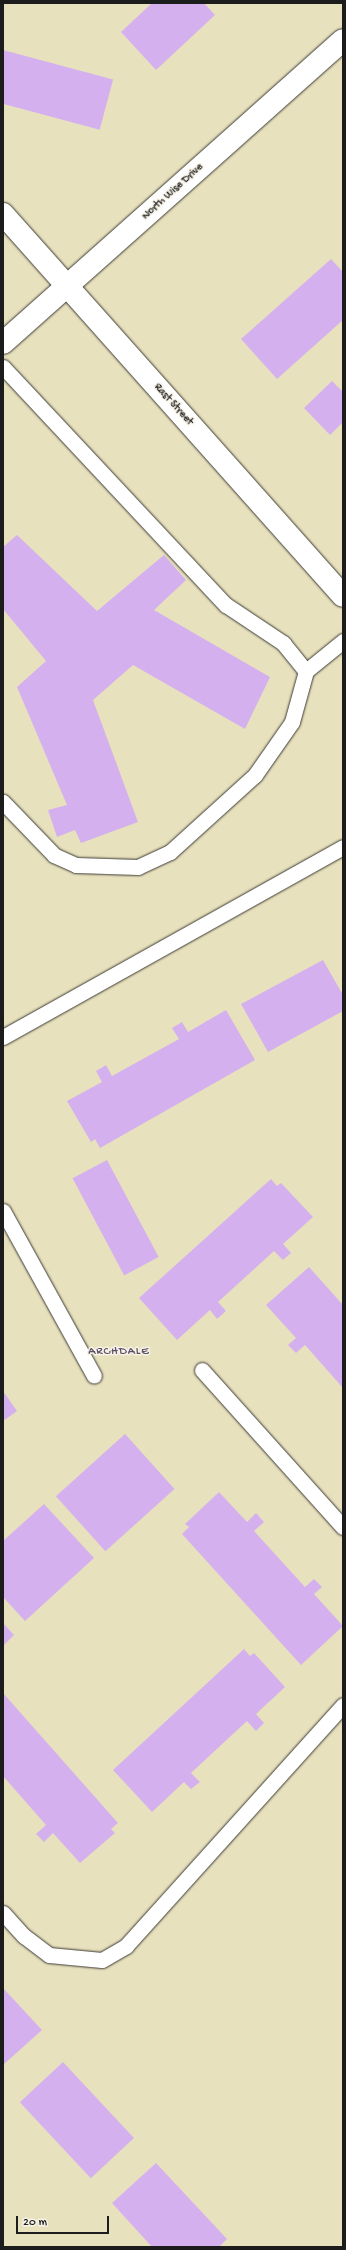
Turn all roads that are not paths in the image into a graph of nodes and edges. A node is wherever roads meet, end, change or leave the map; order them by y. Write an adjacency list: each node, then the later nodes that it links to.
1 (343, 40): 3 (street, North Wise Drive)
2 (3, 214): 3 (street, Rast Street)
3 (67, 287): 4 (street, North Wise Drive); 6 (street, Rast Street)
4 (3, 343)
5 (3, 367): 8 (lane)
6 (343, 596)
7 (343, 641): 8 (lane)
8 (306, 671): 9 (lane)
9 (3, 802)
10 (343, 847): 11 (lane)
11 (3, 1037)
12 (3, 1211): 14 (lane)
13 (202, 1370): 15 (lane)
14 (94, 1376)
15 (343, 1527)
16 (343, 1705): 17 (lane)
17 (3, 1913)

